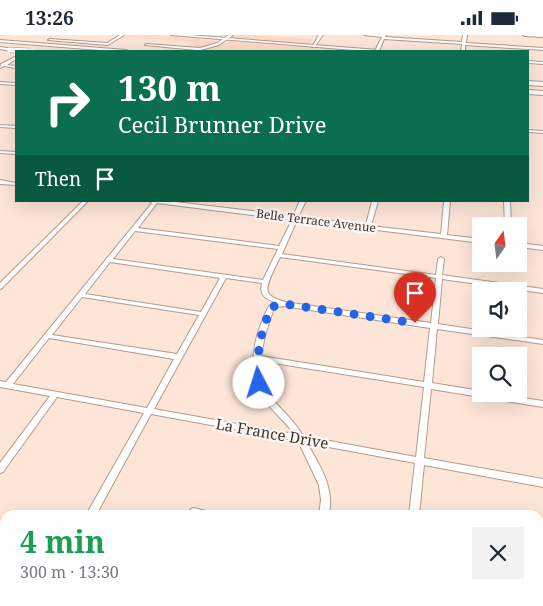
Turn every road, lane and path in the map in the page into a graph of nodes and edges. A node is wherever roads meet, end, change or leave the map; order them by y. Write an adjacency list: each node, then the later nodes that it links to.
1 (59, 35): 2 (street)
2 (122, 35)
3 (173, 35): 4 (main road)
4 (186, 35): 12 (main road)
5 (231, 35): 12 (street)
6 (321, 35): 16 (street)
7 (366, 35): 10 (street)
8 (465, 35): 14 (street)
9 (525, 35): 11 (street)
10 (383, 36): 14 (street); 26 (street)
11 (543, 36)
12 (226, 40): 16 (main road); 18 (street)
13 (0, 41): 22 (highway); 23 (highway)
14 (464, 43): 19 (street); 27 (street)
15 (147, 45): 18 (street)
16 (313, 46): 25 (main road)
17 (0, 49): 20 (highway, bridge); 21 (highway)
18 (200, 49): 24 (street)
19 (543, 49)
20 (15, 50)
21 (15, 50)
22 (79, 50)
23 (110, 50)
24 (197, 50)
25 (364, 50)
26 (377, 50)
27 (463, 50)
28 (15, 58): 31 (street)
29 (529, 62): 30 (main road)
30 (543, 63)
31 (1, 66): 32 (street)
32 (15, 67)
33 (529, 79): 34 (highway)
34 (543, 79)
35 (0, 83): 36 (street)
36 (15, 85)
37 (529, 85): 38 (highway)
38 (543, 86)
39 (529, 92): 40 (highway)
40 (543, 93)
41 (0, 126): 42 (street)
42 (15, 127)
43 (529, 131): 44 (street)
44 (543, 132)
45 (0, 152): 46 (street)
46 (15, 153)
47 (0, 182): 48 (street)
48 (15, 184)
49 (85, 202): 72 (street)
50 (156, 202): 56 (street, Belle Terrace Avenue); 60 (street)
51 (229, 202): 56 (street)
52 (303, 202): 58 (street)
53 (375, 202): 59 (street)
54 (447, 202): 61 (street)
55 (506, 202): 57 (street)
56 (225, 210): 58 (street, Belle Terrace Avenue)
57 (507, 217)
58 (295, 218): 59 (street, Belle Terrace Avenue); 65 (street)
59 (368, 227): 61 (street, Belle Terrace Avenue)
60 (135, 229): 65 (street); 68 (street)
61 (444, 236): 62 (street, Belle Terrace Avenue)
62 (472, 240)
63 (528, 246): 64 (street)
64 (543, 248)
65 (281, 249): 66 (street)
66 (278, 255): 70 (street); 71 (street)
67 (441, 259): 70 (street)
68 (110, 260): 69 (street); 74 (street)
69 (224, 276): 71 (street); 76 (street)
70 (439, 277): 73 (street); 77 (street)
71 (265, 282): 75 (street)
72 (0, 287)
73 (543, 291)
74 (81, 295): 76 (street); 78 (street)
75 (284, 304): 77 (street); 81 (street)
76 (203, 314): 80 (street)
77 (434, 326): 79 (street); 83 (street)
78 (48, 336): 80 (street); 82 (street)
79 (543, 342)
80 (178, 357): 86 (street)
81 (257, 358): 83 (street); 87 (street)
82 (4, 385): 84 (street, La France Drive)
83 (428, 386): 85 (street); 88 (street)
84 (55, 394): 86 (street, La France Drive); 89 (street)
85 (543, 405)
86 (149, 411): 87 (street, La France Drive); 91 (street)
87 (299, 439): 88 (street, La France Drive); 92 (street)
88 (420, 461): 90 (street, La France Drive); 93 (street)
89 (0, 470)
90 (543, 483)
91 (94, 510)
92 (326, 510)
93 (415, 510)

